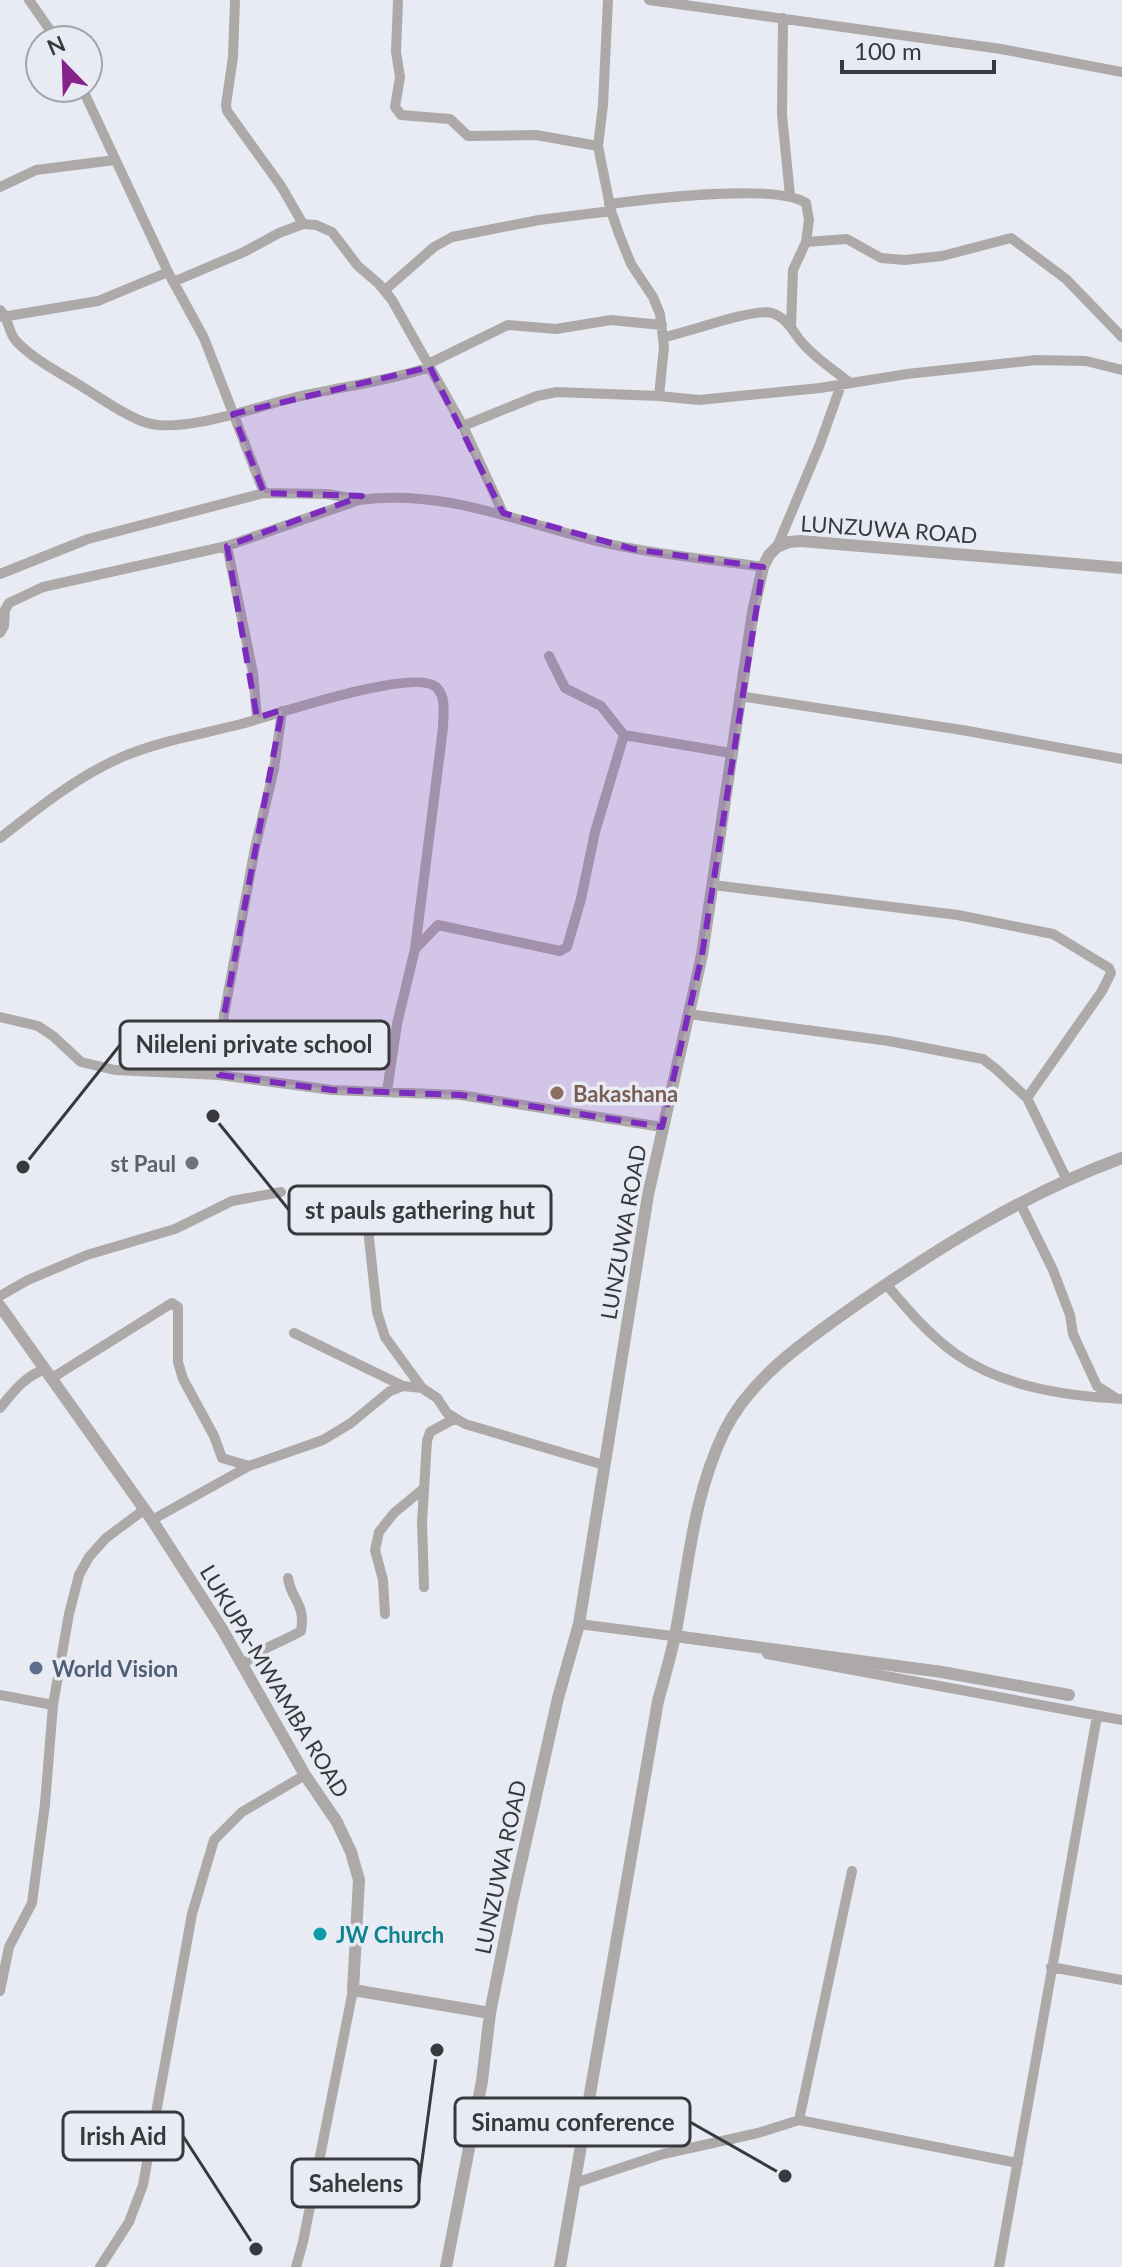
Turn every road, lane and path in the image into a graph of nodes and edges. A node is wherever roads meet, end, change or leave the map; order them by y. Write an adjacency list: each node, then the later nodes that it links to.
1 (29, 0): 7 (street)
2 (235, 0): 15 (street)
3 (398, 0): 10 (street)
4 (608, 0): 10 (street)
5 (649, 0): 6 (street)
6 (783, 18): 8 (street); 13 (street)
7 (46, 24)
8 (1122, 72)
9 (89, 104): 11 (street)
10 (598, 146): 14 (street)
11 (115, 160): 12 (street); 17 (street)
12 (0, 187)
13 (790, 196): 14 (street); 16 (street)
14 (610, 207): 18 (street); 21 (street)
15 (303, 224): 17 (street); 18 (street)
16 (806, 242): 20 (street); 22 (street)
17 (170, 277): 19 (street); 27 (street)
18 (385, 290): 23 (street)
19 (2, 315): 27 (street)
20 (791, 327): 21 (street); 25 (street)
21 (663, 331): 23 (street); 26 (street)
22 (1122, 337)
23 (429, 365): 27 (street); 28 (street)
24 (1122, 370): 25 (street)
25 (846, 384): 26 (street); 33 (street)
26 (659, 396): 28 (street)
27 (233, 414): 29 (street)
28 (463, 426): 31 (street)
29 (264, 493): 30 (street); 36 (street)
30 (359, 500): 31 (street); 32 (street)
31 (503, 513): 34 (street)
32 (227, 546): 37 (street); 41 (street)
33 (777, 547): 34 (street, LUNZUWA ROAD); 35 (street, LUNZUWA ROAD)
34 (763, 567): 39 (street, LUNZUWA ROAD)
35 (1122, 568)
36 (0, 574)
37 (0, 633)
38 (549, 656): 42 (street)
39 (739, 696): 43 (street, LUNZUWA ROAD); 44 (street)
40 (282, 711): 41 (street); 47 (street); 50 (street)
41 (257, 718): 45 (street)
42 (624, 735): 43 (street); 47 (street)
43 (731, 753): 46 (street, LUNZUWA ROAD)
44 (1122, 759)
45 (0, 838)
46 (713, 885): 48 (street, LUNZUWA ROAD); 52 (street)
47 (415, 949): 51 (street)
48 (688, 1014): 52 (street); 53 (street, LUNZUWA ROAD)
49 (0, 1017): 50 (street)
50 (219, 1075): 51 (street)
51 (387, 1091): 53 (street)
52 (1027, 1098): 55 (street)
53 (662, 1127): 69 (street, LUNZUWA ROAD)
54 (1122, 1158): 55 (street)
55 (1067, 1180): 58 (street)
56 (281, 1192): 60 (street)
57 (365, 1201): 65 (street)
58 (1020, 1203): 59 (street); 66 (street)
59 (886, 1284): 66 (street); 77 (street)
60 (0, 1296)
61 (0, 1306): 63 (street, LUKUPA-MWAMBA ROAD)
62 (294, 1333): 64 (street)
63 (48, 1374): 67 (street); 70 (street); 72 (street, LUKUPA-MWAMBA ROAD)
64 (403, 1386): 65 (street); 70 (street)
65 (422, 1388): 68 (street)
66 (1120, 1399)
67 (0, 1408)
68 (454, 1419): 69 (street); 71 (street)
69 (604, 1465): 76 (street, LUNZUWA ROAD)
70 (249, 1466): 72 (street)
71 (423, 1489): 74 (street); 75 (street)
72 (149, 1515): 78 (street, LUKUPA-MWAMBA ROAD); 81 (street)
73 (288, 1578): 78 (street)
74 (424, 1587)
75 (385, 1614)
76 (579, 1624): 77 (street); 90 (street, LUNZUWA ROAD)
77 (675, 1636): 80 (street); 82 (street); 93 (street)
78 (242, 1666): 84 (street, LUKUPA-MWAMBA ROAD)
79 (0, 1695): 81 (street)
80 (1069, 1695)
81 (53, 1705): 89 (street)
82 (1097, 1716): 83 (street); 86 (street)
83 (1122, 1720)
84 (305, 1775): 88 (street, LUKUPA-MWAMBA ROAD); 94 (street)
85 (852, 1871): 91 (street)
86 (1051, 1967): 87 (street); 92 (street)
87 (1122, 1980)
88 (353, 1990): 90 (street); 95 (street)
89 (0, 1991)
90 (490, 2013): 96 (street, LUNZUWA ROAD)
91 (799, 2120): 92 (street); 93 (street)
92 (1018, 2163): 98 (street)
93 (575, 2183): 97 (street)
94 (100, 2267)
95 (296, 2267)
96 (446, 2267)
97 (560, 2267)
98 (999, 2267)

